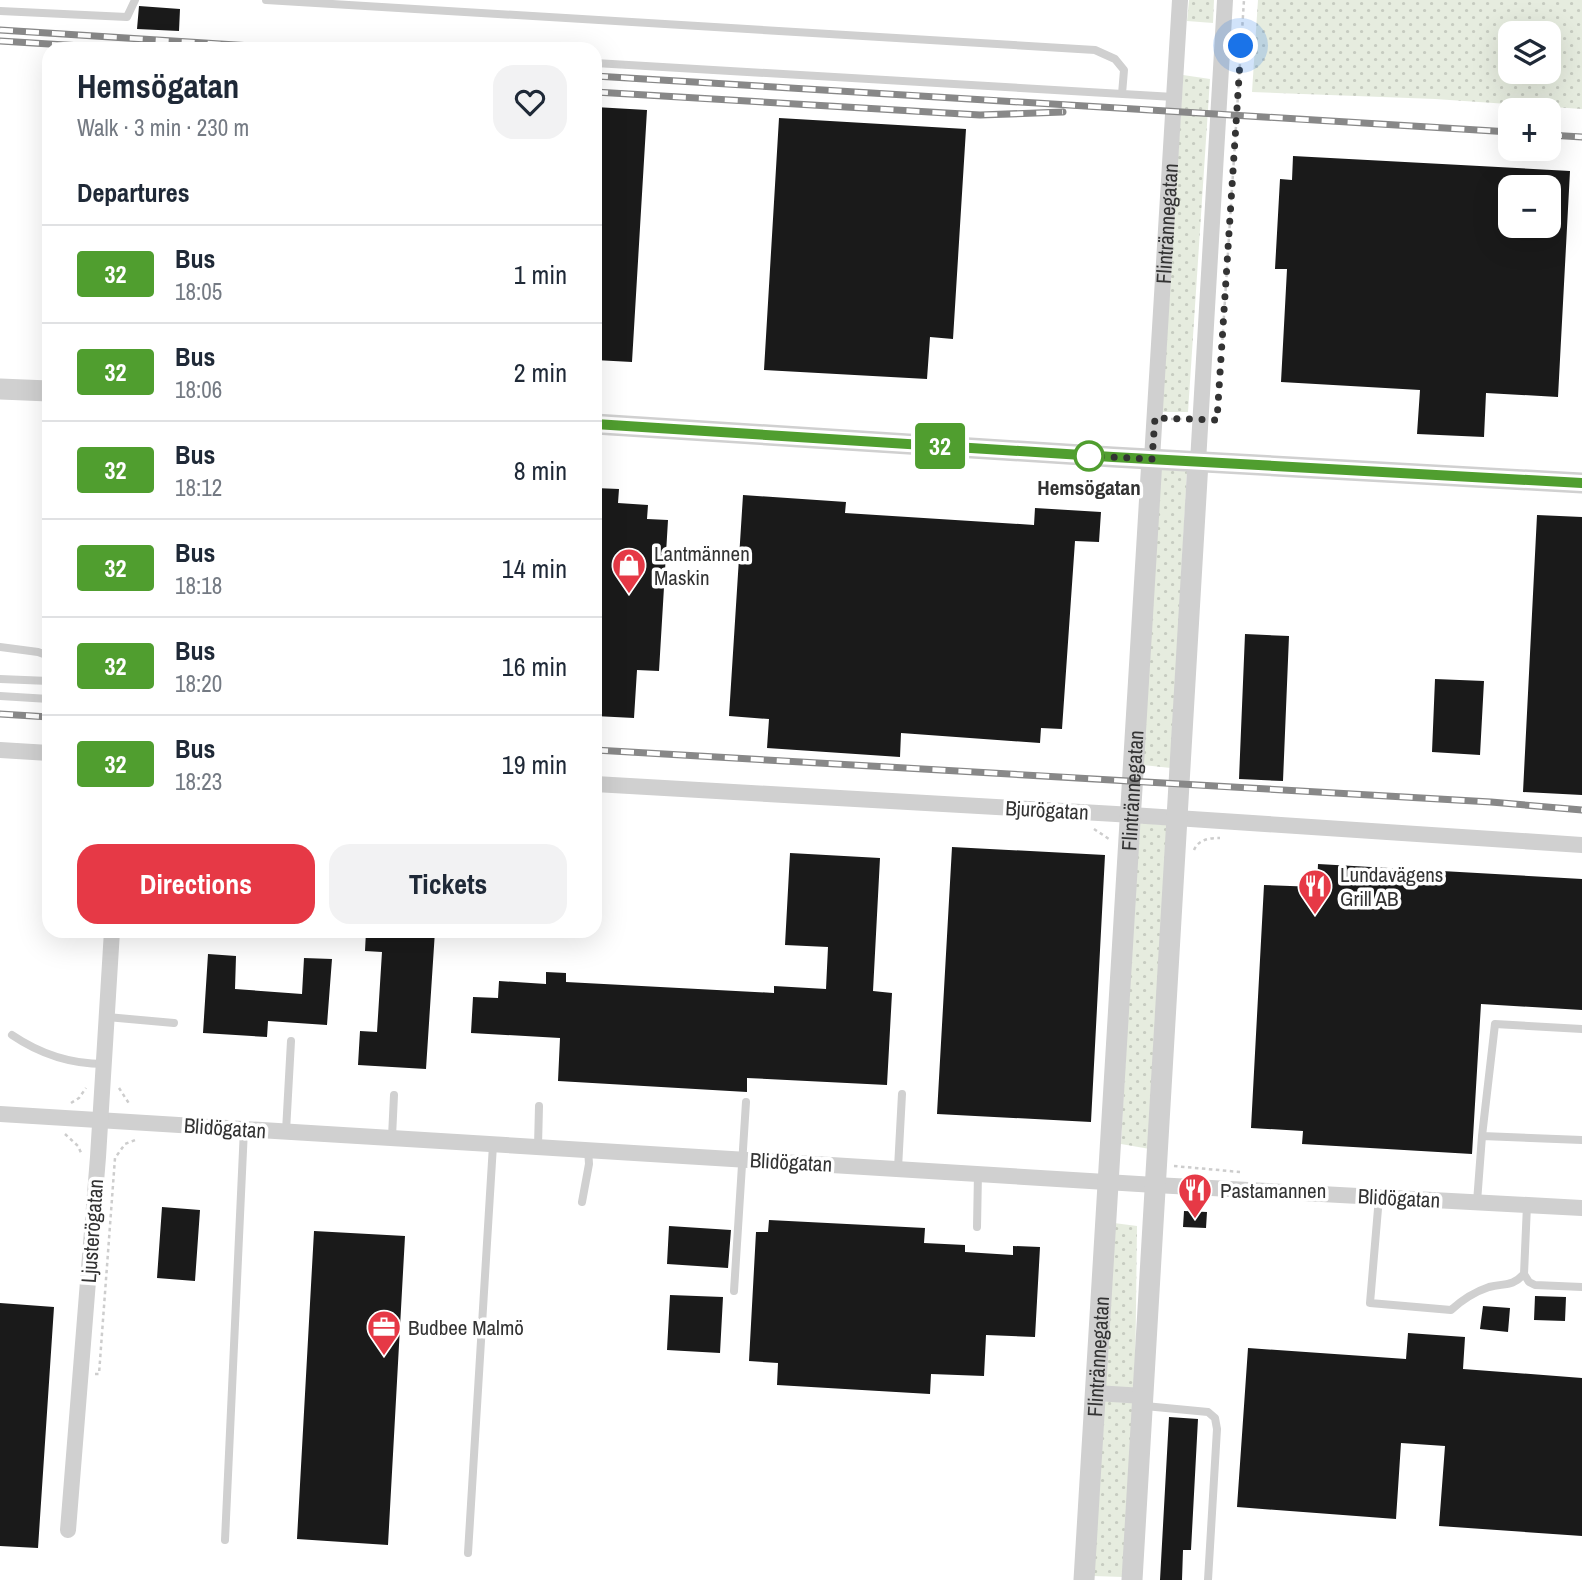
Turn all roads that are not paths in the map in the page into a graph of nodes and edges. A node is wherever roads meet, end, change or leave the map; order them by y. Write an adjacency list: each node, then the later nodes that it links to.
1 (135, 0): 5 (lane)
2 (266, 0): 7 (lane)
3 (1180, 0): 8 (street, Flintrännegatan)
4 (1225, 0): 13 (street)
5 (0, 11)
6 (602, 63): 7 (lane)
7 (1122, 94): 8 (lane)
8 (1174, 97): 12 (street, Flintrännegatan)
9 (0, 388): 10 (street)
10 (42, 391)
11 (602, 425): 12 (street)
12 (1152, 459): 13 (street); 24 (street, Flintrännegatan)
13 (1198, 462): 14 (street); 25 (street)
14 (1582, 483)
15 (0, 647): 16 (lane)
16 (42, 653)
17 (0, 679): 18 (lane)
18 (42, 681)
19 (0, 696): 20 (lane)
20 (42, 699)
21 (0, 750): 22 (street)
22 (42, 753)
23 (602, 784): 24 (street, Bjurögatan)
24 (1132, 815): 25 (street, Bjurögatan); 51 (street, Flintrännegatan)
25 (1178, 819): 26 (street, Bjurögatan); 52 (street)
26 (1582, 845)
27 (112, 938): 28 (street, Ljusterögatan)
28 (107, 1017): 29 (lane); 33 (street, Ljusterögatan)
29 (174, 1023)
30 (1582, 1029): 42 (lane)
31 (12, 1035): 33 (lane)
32 (291, 1041): 41 (lane)
33 (96, 1064): 39 (street, Ljusterögatan)
34 (902, 1094): 49 (lane)
35 (394, 1095): 43 (lane)
36 (746, 1102): 48 (lane)
37 (539, 1106): 46 (lane)
38 (0, 1114): 39 (street, Blidögatan)
39 (100, 1119): 40 (street, Blidögatan); 64 (street, Ljusterögatan)
40 (244, 1129): 41 (street, Blidögatan); 65 (lane)
41 (286, 1131): 43 (street, Blidögatan)
42 (1482, 1136): 44 (lane); 55 (lane)
43 (392, 1138): 45 (street, Blidögatan)
44 (1582, 1140)
45 (493, 1144): 46 (street, Blidögatan); 66 (lane)
46 (538, 1146): 47 (street, Blidögatan)
47 (589, 1149): 48 (street, Blidögatan); 54 (lane)
48 (743, 1159): 49 (street, Blidögatan); 61 (lane)
49 (898, 1168): 50 (street, Blidögatan)
50 (978, 1173): 51 (street, Blidögatan); 58 (lane)
51 (1108, 1182): 52 (street, Blidögatan); 62 (street, Flintrännegatan)
52 (1155, 1185): 53 (street, Blidögatan); 63 (street)
53 (1379, 1196): 55 (street, Blidögatan); 59 (lane)
54 (582, 1202)
55 (1477, 1202): 56 (street, Blidögatan)
56 (1527, 1205): 57 (street, Blidögatan); 59 (lane)
57 (1582, 1208)
58 (977, 1227)
59 (1524, 1274): 60 (lane)
60 (1582, 1287)
61 (734, 1291)
62 (1095, 1393): 63 (street); 67 (street, Flintrännegatan)
63 (1143, 1401): 68 (street); 69 (lane)
64 (68, 1530)
65 (225, 1540)
66 (468, 1553)
67 (1084, 1580)
68 (1132, 1580)
69 (1208, 1580)

